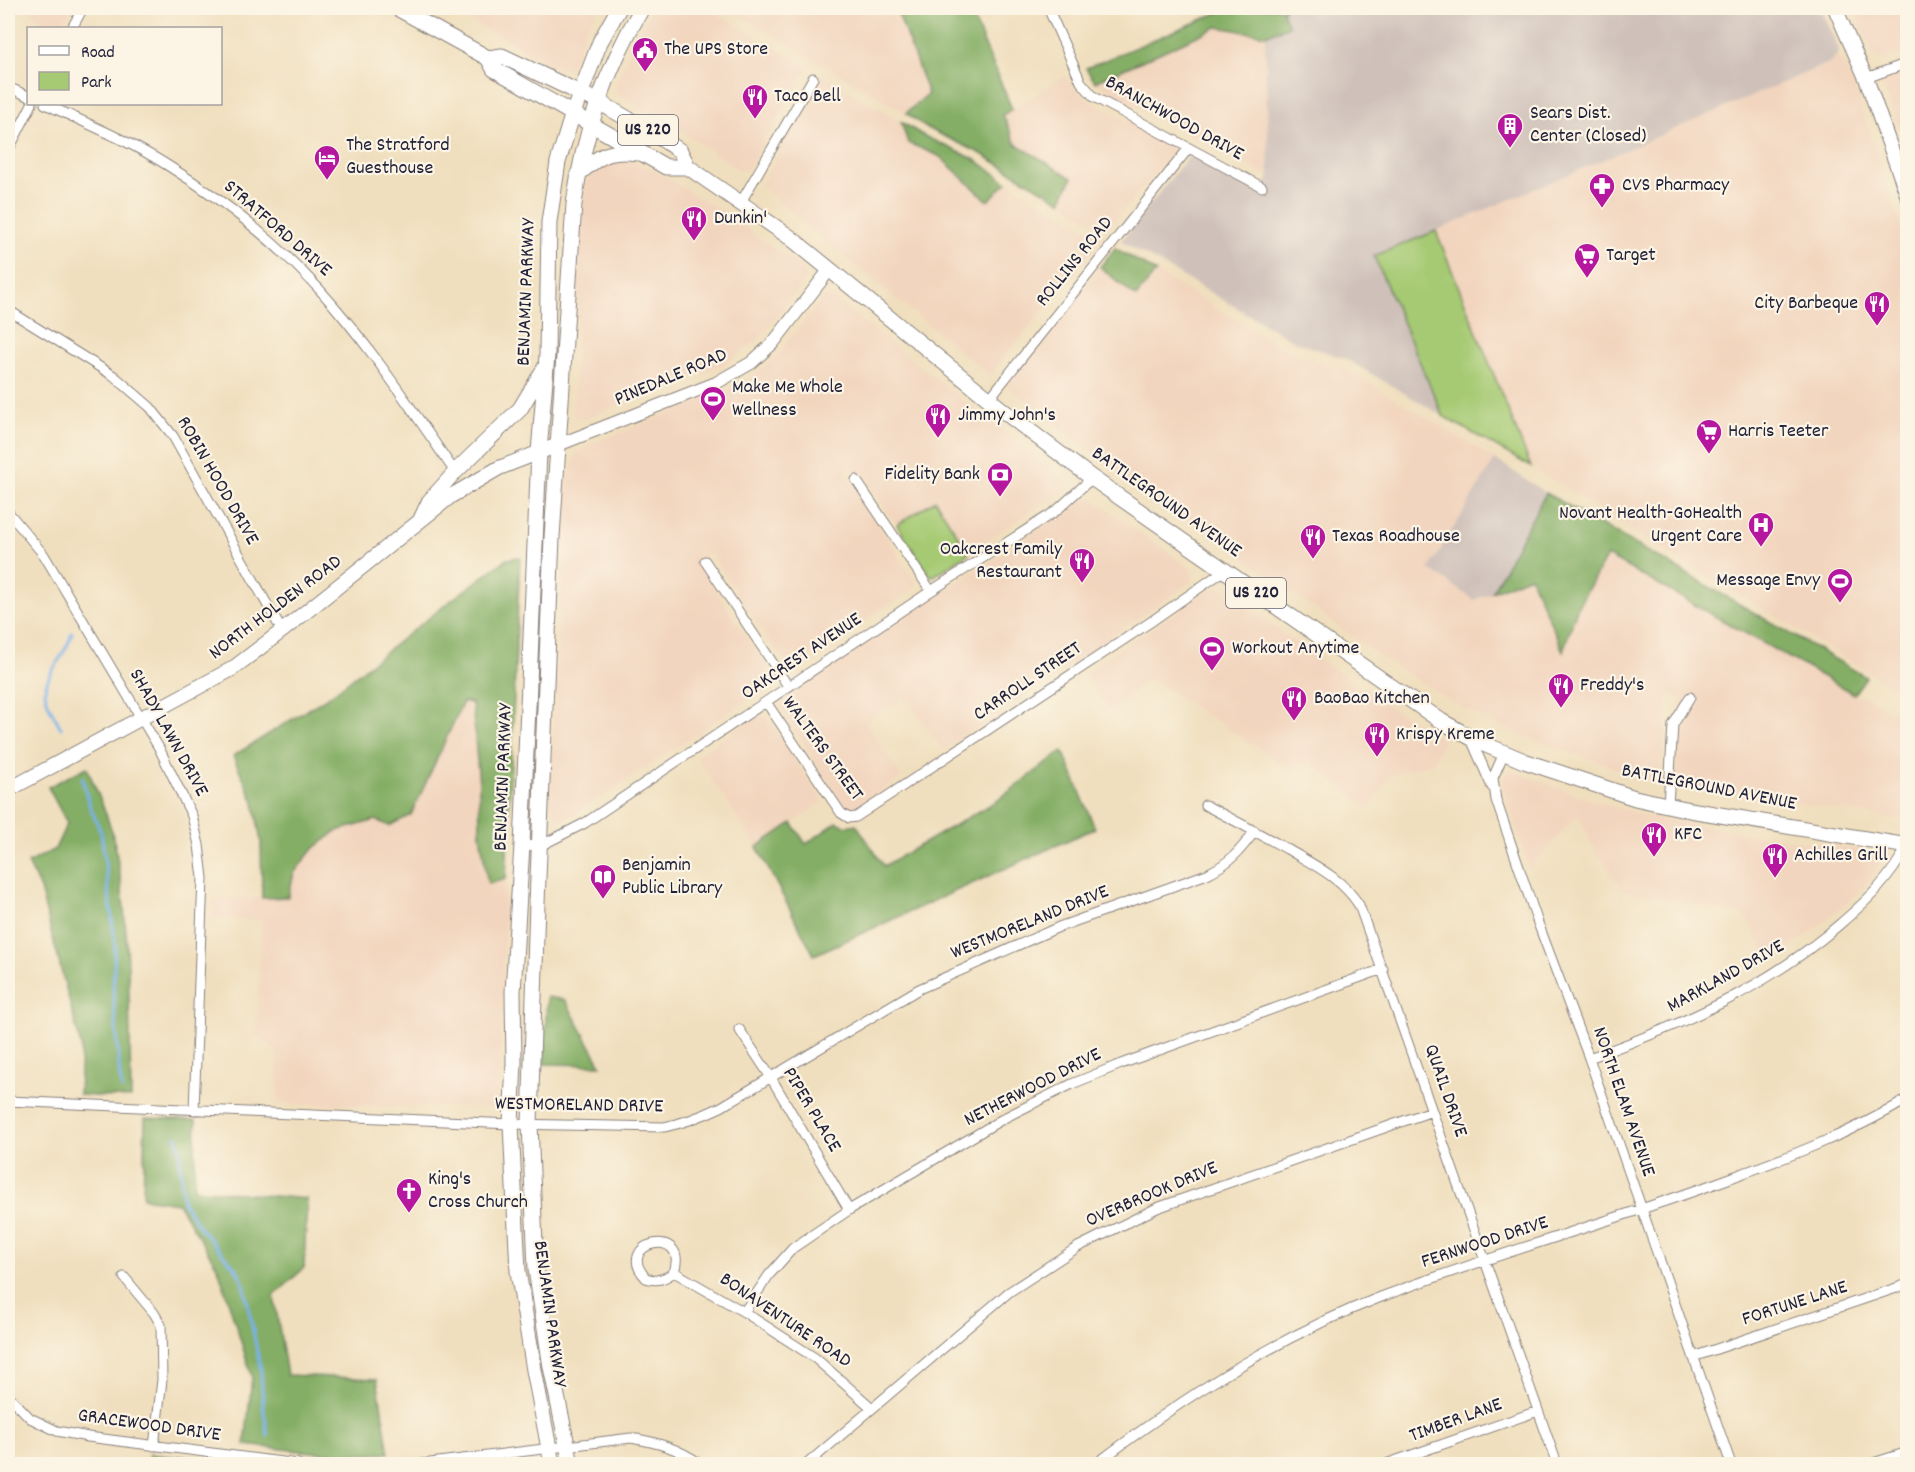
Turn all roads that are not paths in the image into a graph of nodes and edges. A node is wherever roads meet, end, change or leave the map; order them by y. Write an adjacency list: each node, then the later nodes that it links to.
1 (83, 8): 7 (street)
2 (397, 8): 8 (main road, BATTLEGROUND AVENUE / US 220)
3 (619, 8): 13 (main road, BENJAMIN PARKWAY)
4 (642, 8): 15 (main road, BENJAMIN PARKWAY)
5 (1048, 8): 20 (street, BRANCHWOOD DRIVE)
6 (1835, 8): 11 (main road)
7 (73, 27)
8 (488, 58): 13 (main road, BATTLEGROUND AVENUE / US 220); 18 (main road, BATTLEGROUND AVENUE / US 220)
9 (1908, 63): 11 (street)
10 (813, 78): 27 (street)
11 (1866, 78): 26 (main road)
12 (8, 87): 14 (street)
13 (580, 93): 15 (main road, BATTLEGROUND AVENUE / US 220); 18 (main road, BENJAMIN PARKWAY)
14 (27, 96)
15 (599, 102): 19 (main road, BENJAMIN PARKWAY); 23 (main road, BATTLEGROUND AVENUE / US 220)
16 (31, 105): 21 (street)
17 (47, 105): 34 (street, STRATFORD DRIVE)
18 (573, 113): 19 (main road, BATTLEGROUND AVENUE / US 220); 30 (main road, BENJAMIN PARKWAY)
19 (591, 124): 22 (main road, BATTLEGROUND AVENUE / US 220); 24 (main road, BENJAMIN PARKWAY)
20 (1188, 149): 25 (street, BRANCHWOOD DRIVE); 31 (street, ROLLINS ROAD)
21 (8, 151)
22 (644, 154): 23 (main road, BATTLEGROUND AVENUE / US 220); 24 (main road)
23 (688, 167): 27 (main road, BATTLEGROUND AVENUE / US 220)
24 (578, 174): 32 (main road, BENJAMIN PARKWAY)
25 (1262, 188)
26 (1908, 197)
27 (741, 202): 28 (main road, BATTLEGROUND AVENUE / US 220)
28 (830, 269): 31 (main road, BATTLEGROUND AVENUE / US 220); 32 (street, PINEDALE ROAD)
29 (8, 310): 42 (street, ROBIN HOOD DRIVE)
30 (546, 367): 33 (main road, BENJAMIN PARKWAY); 34 (main road)
31 (989, 399): 35 (main road, BATTLEGROUND AVENUE / US 220)
32 (558, 445): 33 (main road, NORTH HOLDEN ROAD); 57 (main road, BENJAMIN PARKWAY)
33 (539, 452): 38 (main road, NORTH HOLDEN ROAD); 55 (main road, BENJAMIN PARKWAY)
34 (455, 472): 38 (main road)
35 (1092, 478): 40 (main road, BATTLEGROUND AVENUE / US 220); 41 (street, OAKCREST AVENUE)
36 (856, 480): 41 (street)
37 (8, 512): 46 (street, SHADY LAWN DRIVE)
38 (420, 520): 42 (main road, NORTH HOLDEN ROAD)
39 (705, 561): 43 (street, WALTERS STREET)
40 (1225, 570): 47 (main road, BATTLEGROUND AVENUE / US 220); 53 (street, CARROLL STREET)
41 (931, 591): 43 (street, OAKCREST AVENUE)
42 (282, 632): 46 (main road, NORTH HOLDEN ROAD)
43 (788, 686): 45 (street, OAKCREST AVENUE)
44 (1690, 697): 52 (street)
45 (765, 702): 53 (street, WALTERS STREET); 57 (street, OAKCREST AVENUE)
46 (141, 717): 50 (main road, NORTH HOLDEN ROAD); 64 (street, SHADY LAWN DRIVE)
47 (1470, 737): 48 (main road, BATTLEGROUND AVENUE / US 220); 49 (street, NORTH ELAM AVENUE)
48 (1504, 753): 49 (street); 52 (main road, BATTLEGROUND AVENUE / US 220)
49 (1493, 789): 60 (street, NORTH ELAM AVENUE)
50 (8, 790)
51 (1204, 805): 54 (street, QUAIL DRIVE)
52 (1668, 805): 56 (main road, BATTLEGROUND AVENUE / US 220)
53 (849, 818)
54 (1255, 831): 58 (street, QUAIL DRIVE); 61 (street, WESTMORELAND DRIVE)
55 (522, 845): 57 (street); 66 (main road, BENJAMIN PARKWAY)
56 (1908, 845): 60 (street, MARKLAND DRIVE)
57 (540, 846): 67 (main road, BENJAMIN PARKWAY)
58 (1383, 969): 65 (street, QUAIL DRIVE); 68 (street, NETHERWOOD DRIVE)
59 (739, 1029): 61 (street, PIPER PLACE)
60 (1589, 1058): 69 (street, NORTH ELAM AVENUE)
61 (770, 1076): 67 (street, WESTMORELAND DRIVE); 68 (street, PIPER PLACE)
62 (1908, 1099): 69 (street, FERNWOOD DRIVE)
63 (8, 1101): 64 (street, WESTMORELAND DRIVE)
64 (194, 1110): 66 (street, WESTMORELAND DRIVE)
65 (1432, 1111): 70 (street, QUAIL DRIVE); 77 (street, OVERBROOK DRIVE)
66 (511, 1124): 67 (street, WESTMORELAND DRIVE); 82 (main road, BENJAMIN PARKWAY)
67 (530, 1124): 80 (main road, BENJAMIN PARKWAY)
68 (849, 1210): 74 (street, NETHERWOOD DRIVE)
69 (1642, 1211): 70 (street, FERNWOOD DRIVE); 75 (street, NORTH ELAM AVENUE)
70 (1485, 1261): 78 (street, QUAIL DRIVE); 88 (street, FERNWOOD DRIVE)
71 (674, 1272): 71 (street); 74 (street, BONAVENTURE ROAD)
72 (124, 1277): 79 (street)
73 (1908, 1284): 75 (street, FORTUNE LANE)
74 (744, 1312): 77 (street, BONAVENTURE ROAD)
75 (1693, 1357): 91 (street, NORTH ELAM AVENUE)
76 (8, 1395): 79 (street, GRACEWOOD DRIVE)
77 (872, 1408): 87 (street, OVERBROOK DRIVE)
78 (1538, 1411): 89 (street, TIMBER LANE); 90 (street, QUAIL DRIVE)
79 (154, 1446): 83 (street, GRACEWOOD DRIVE)
80 (567, 1446): 82 (street); 85 (main road, BENJAMIN PARKWAY); 86 (street)
81 (1908, 1452): 92 (street)
82 (552, 1457): 84 (street)
83 (298, 1464)
84 (422, 1464)
85 (571, 1464)
86 (701, 1464)
87 (807, 1464)
88 (1096, 1464)
89 (1386, 1464)
90 (1557, 1464)
91 (1731, 1464)
92 (1870, 1464)

